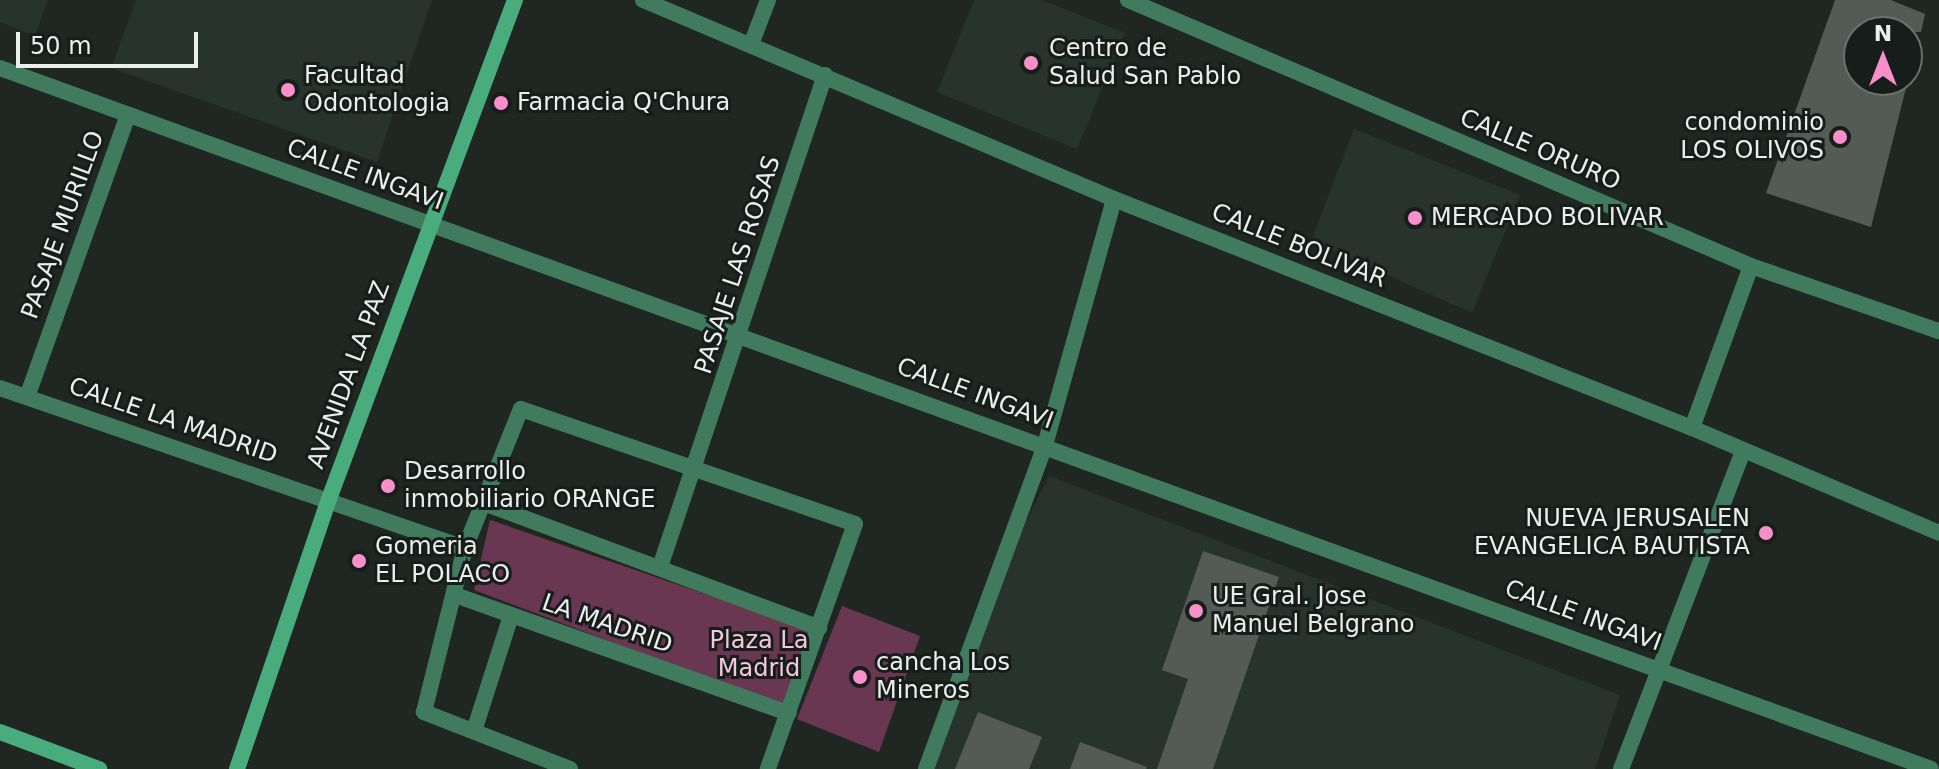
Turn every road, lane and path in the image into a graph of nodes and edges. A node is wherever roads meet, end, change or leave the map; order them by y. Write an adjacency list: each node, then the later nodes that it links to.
1 (515, 0): 10 (main road, AVENIDA LA PAZ)
2 (643, 0): 5 (street, CALLE BOLIVAR)
3 (768, 0): 5 (street)
4 (1128, 0): 11 (street, CALLE ORURO)
5 (752, 42): 7 (street, CALLE BOLIVAR)
6 (0, 68): 8 (street, CALLE INGAVI)
7 (825, 75): 9 (street, CALLE BOLIVAR); 13 (street, PASAJE LAS ROSAS)
8 (128, 115): 10 (street, CALLE INGAVI); 15 (street, PASAJE MURILLO)
9 (1114, 199): 16 (street, CALLE BOLIVAR); 17 (street)
10 (430, 225): 13 (street, CALLE INGAVI); 20 (main road, AVENIDA LA PAZ)
11 (1751, 266): 12 (street, CALLE ORURO); 16 (street)
12 (1939, 331)
13 (742, 335): 17 (street, CALLE INGAVI); 19 (street, PASAJE LAS ROSAS)
14 (0, 388): 15 (street, CALLE LA MADRID)
15 (27, 397): 20 (street, CALLE LA MADRID)
16 (1692, 428): 18 (street, CALLE BOLIVAR)
17 (1045, 445): 28 (street, CALLE INGAVI); 36 (street)
18 (1743, 451): 22 (street, CALLE BOLIVAR); 28 (street)
19 (695, 469): 21 (street); 24 (street, PASAJE LAS ROSAS); 27 (street)
20 (329, 499): 23 (street, CALLE LA MADRID); 33 (main road, AVENIDA LA PAZ)
21 (481, 502): 23 (street); 24 (street)
22 (1939, 533)
23 (465, 548): 25 (street)
24 (660, 567): 27 (street)
25 (455, 595): 26 (street, LA MADRID); 30 (street)
26 (511, 616): 29 (street, LA MADRID); 30 (street)
27 (819, 628): 29 (street)
28 (1657, 669): 37 (street); 38 (street, CALLE INGAVI)
29 (789, 713): 35 (street)
30 (474, 731): 34 (street)
31 (0, 732): 32 (main road)
32 (99, 769)
33 (237, 769)
34 (570, 769)
35 (768, 769)
36 (926, 769)
37 (1621, 769)
38 (1931, 769)

